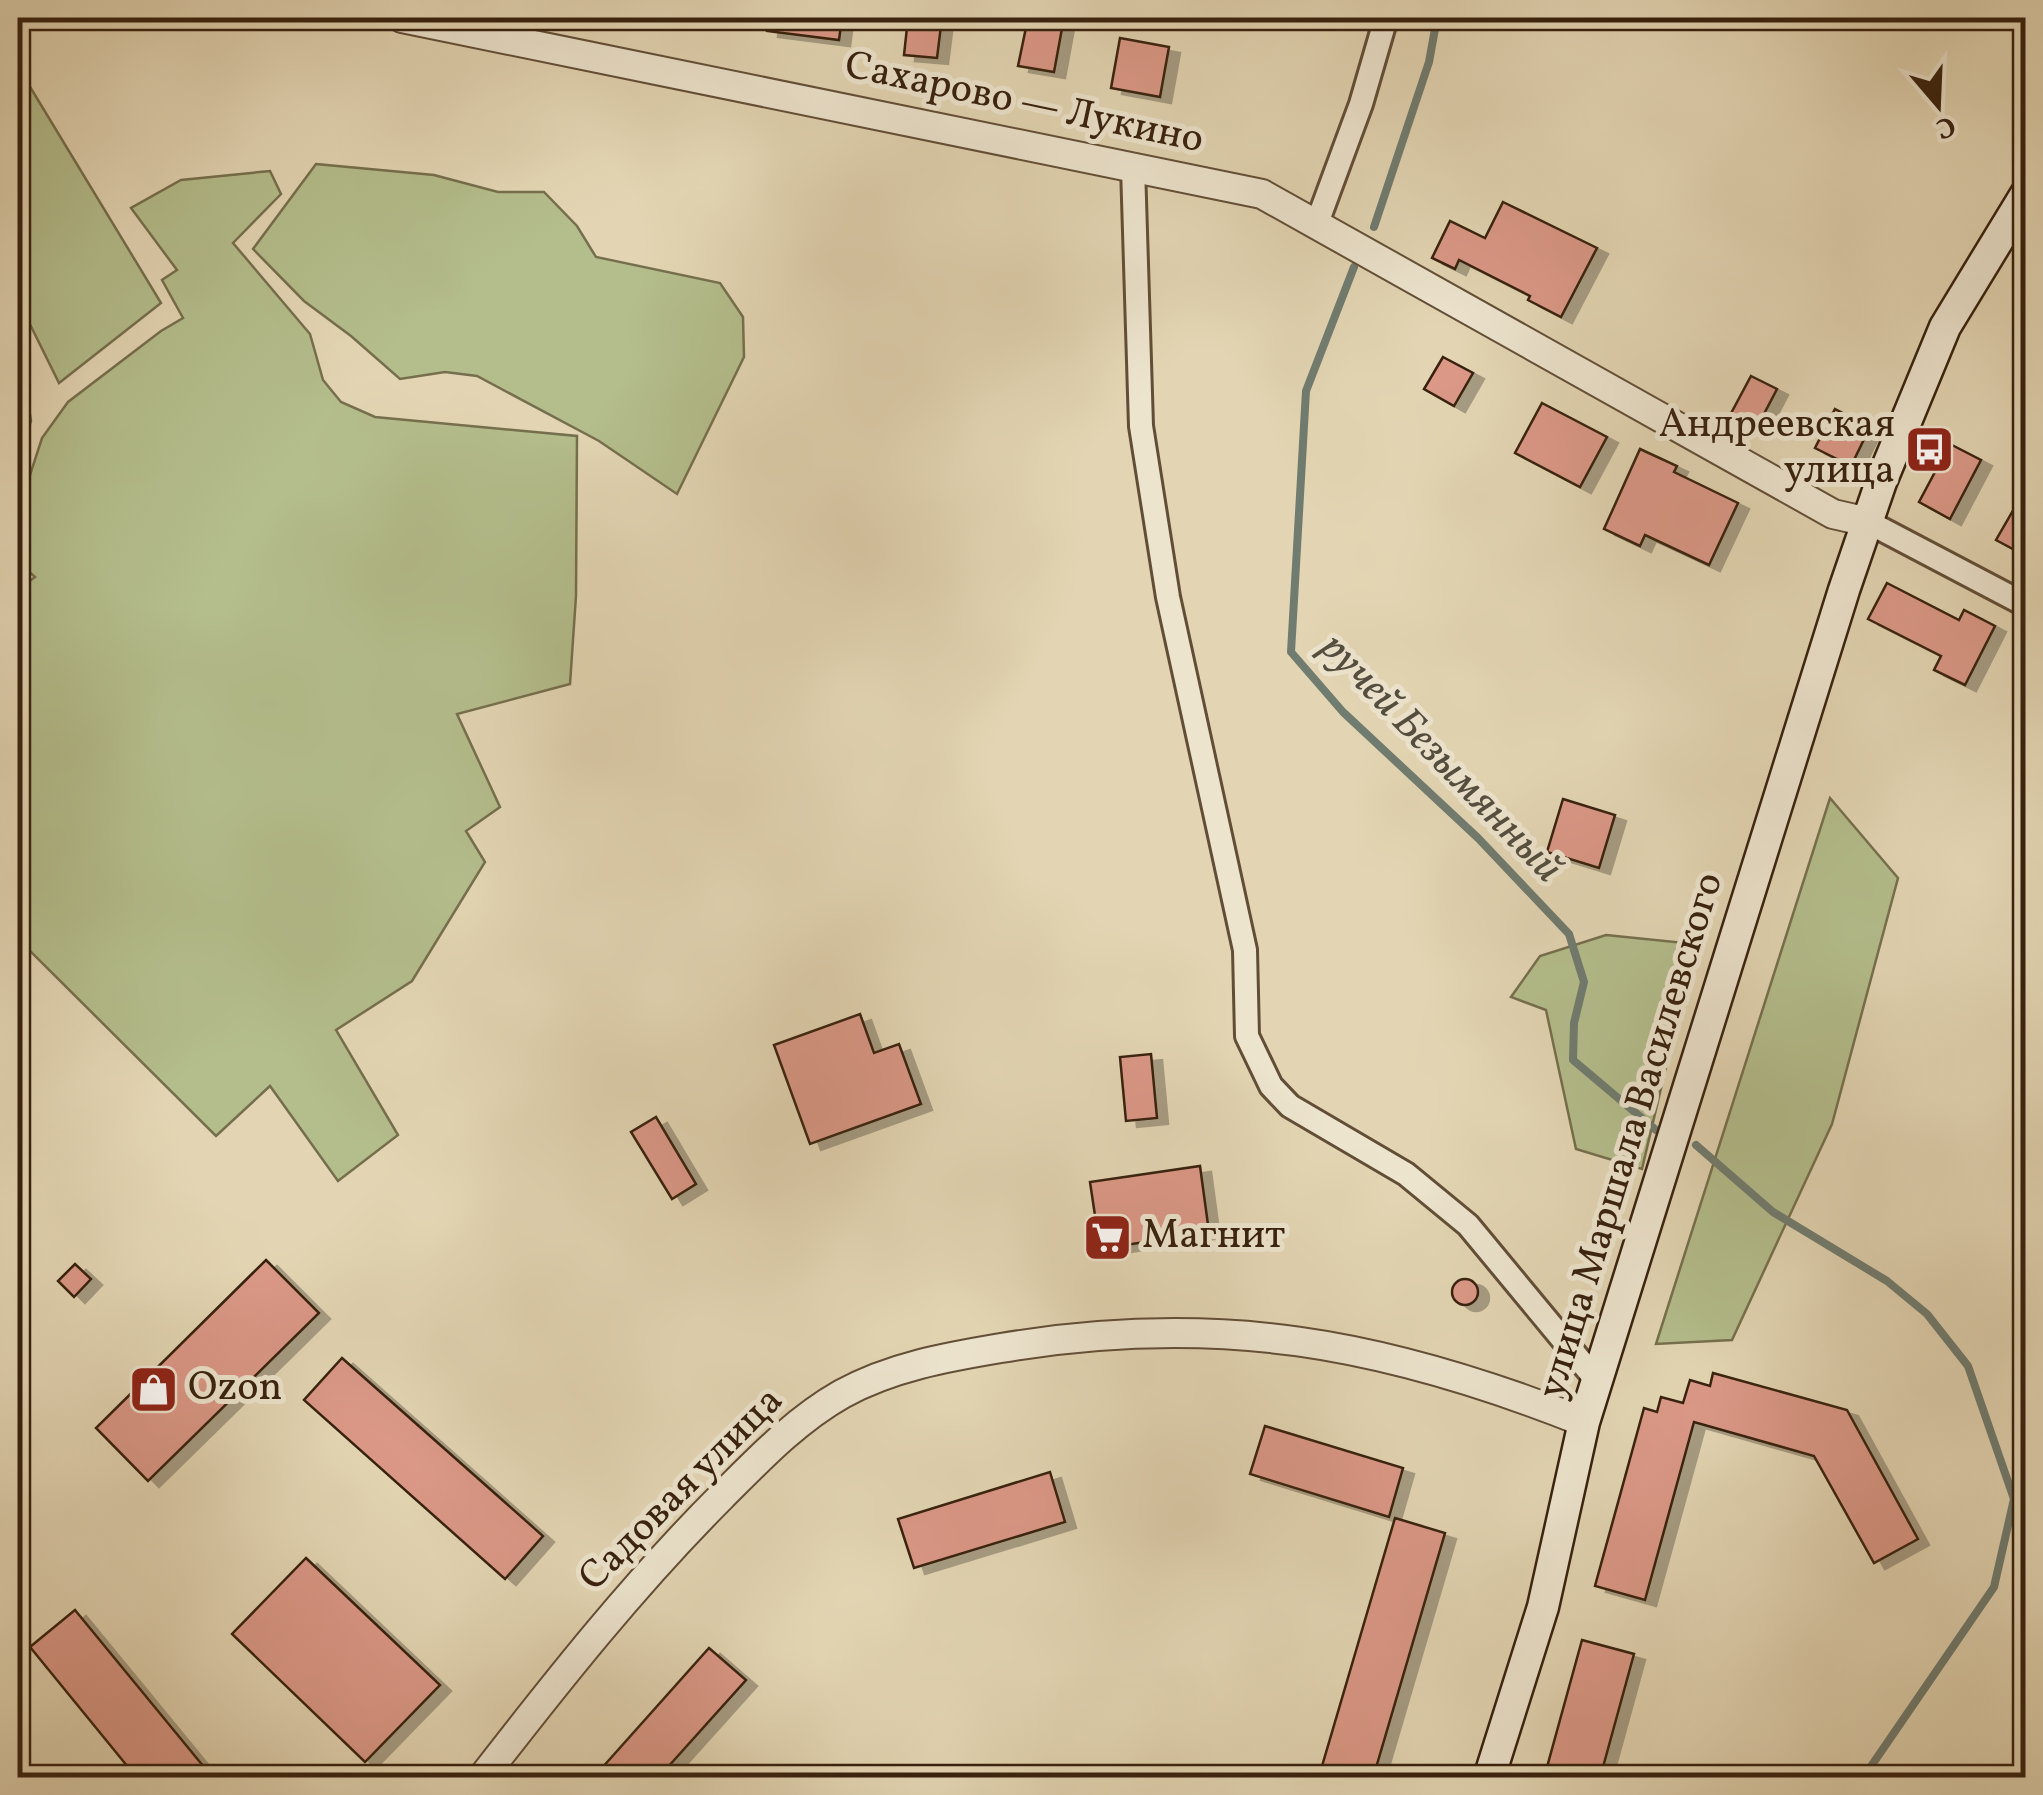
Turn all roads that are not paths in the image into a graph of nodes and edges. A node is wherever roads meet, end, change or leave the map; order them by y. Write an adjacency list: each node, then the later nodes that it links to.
1 (402, 18): 3 (street, Сахарово — Лукино)
2 (1386, 18): 5 (street)
3 (1133, 168): 5 (street, Сахарово — Лукино); 8 (street)
4 (2026, 194): 6 (main road, улица Маршала Василевского)
5 (1316, 223): 6 (street, Сахарово — Лукино)
6 (1868, 522): 7 (street); 8 (main road, улица Маршала Василевского)
7 (2026, 606)
8 (1598, 1382): 9 (main road, улица Маршала Василевского)
9 (1584, 1422): 10 (street, Садовая улица); 11 (main road, улица Маршала Василевского)
10 (482, 1778)
11 (1488, 1778)

